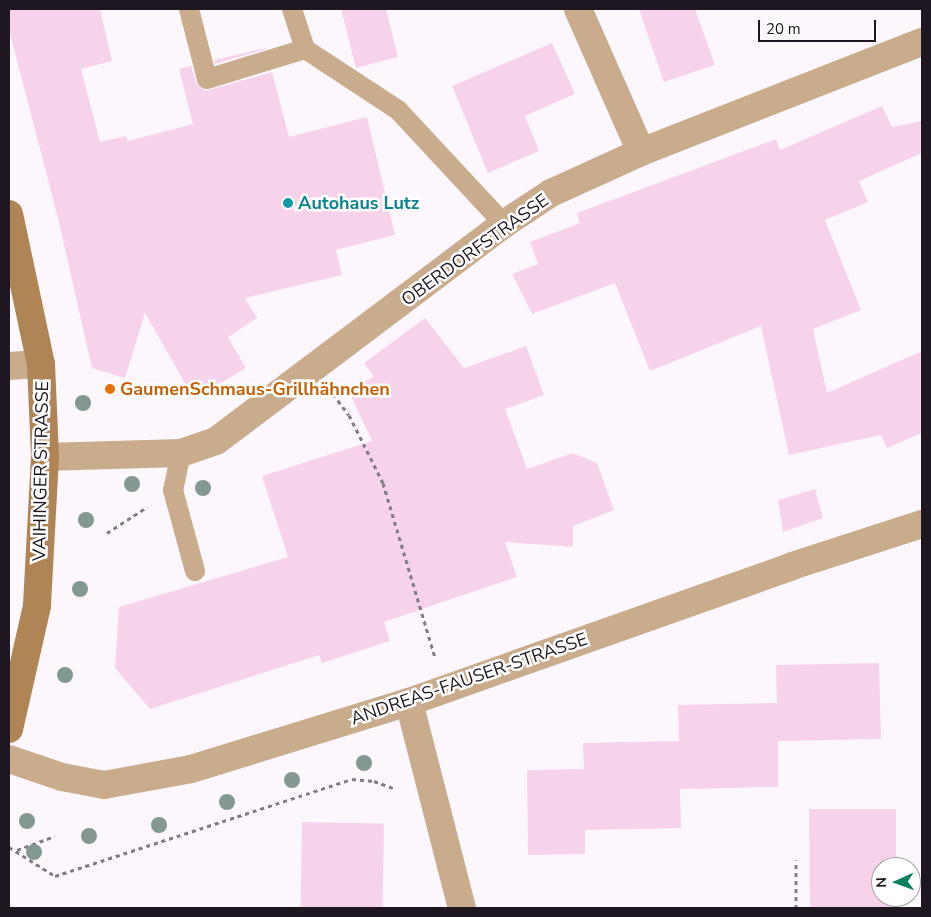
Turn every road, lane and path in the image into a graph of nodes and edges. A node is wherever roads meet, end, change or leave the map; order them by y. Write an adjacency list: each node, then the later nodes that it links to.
1 (188, 9): 5 (lane)
2 (292, 9): 5 (lane)
3 (578, 9): 6 (street)
4 (922, 42): 6 (street, OBERDORFSTRASSE)
5 (305, 49): 8 (lane)
6 (641, 152): 8 (street, OBERDORFSTRASSE)
7 (9, 214): 9 (main road, VAIHINGER STRASSE)
8 (504, 224): 11 (street, OBERDORFSTRASSE)
9 (41, 364): 10 (street); 13 (main road, VAIHINGER STRASSE)
10 (9, 366)
11 (315, 369): 12 (street, OBERDORFSTRASSE); 18 (path)
12 (181, 453): 13 (street, OBERDORFSTRASSE); 14 (lane)
13 (45, 457): 20 (main road, VAIHINGER STRASSE)
14 (173, 490): 16 (path); 17 (lane)
15 (922, 524): 18 (street, ANDREAS-FAUSER-STRASSE)
16 (107, 533)
17 (195, 571)
18 (446, 689): 19 (street, ANDREAS-FAUSER-STRASSE)
19 (409, 702): 21 (street, ANDREAS-FAUSER-STRASSE); 22 (street)
20 (9, 729)
21 (9, 759)
22 (428, 776): 25 (path); 27 (street)
23 (55, 836): 25 (path)
24 (9, 847): 25 (path)
25 (16, 850)
26 (796, 860): 28 (path)
27 (462, 908)
28 (796, 908)

